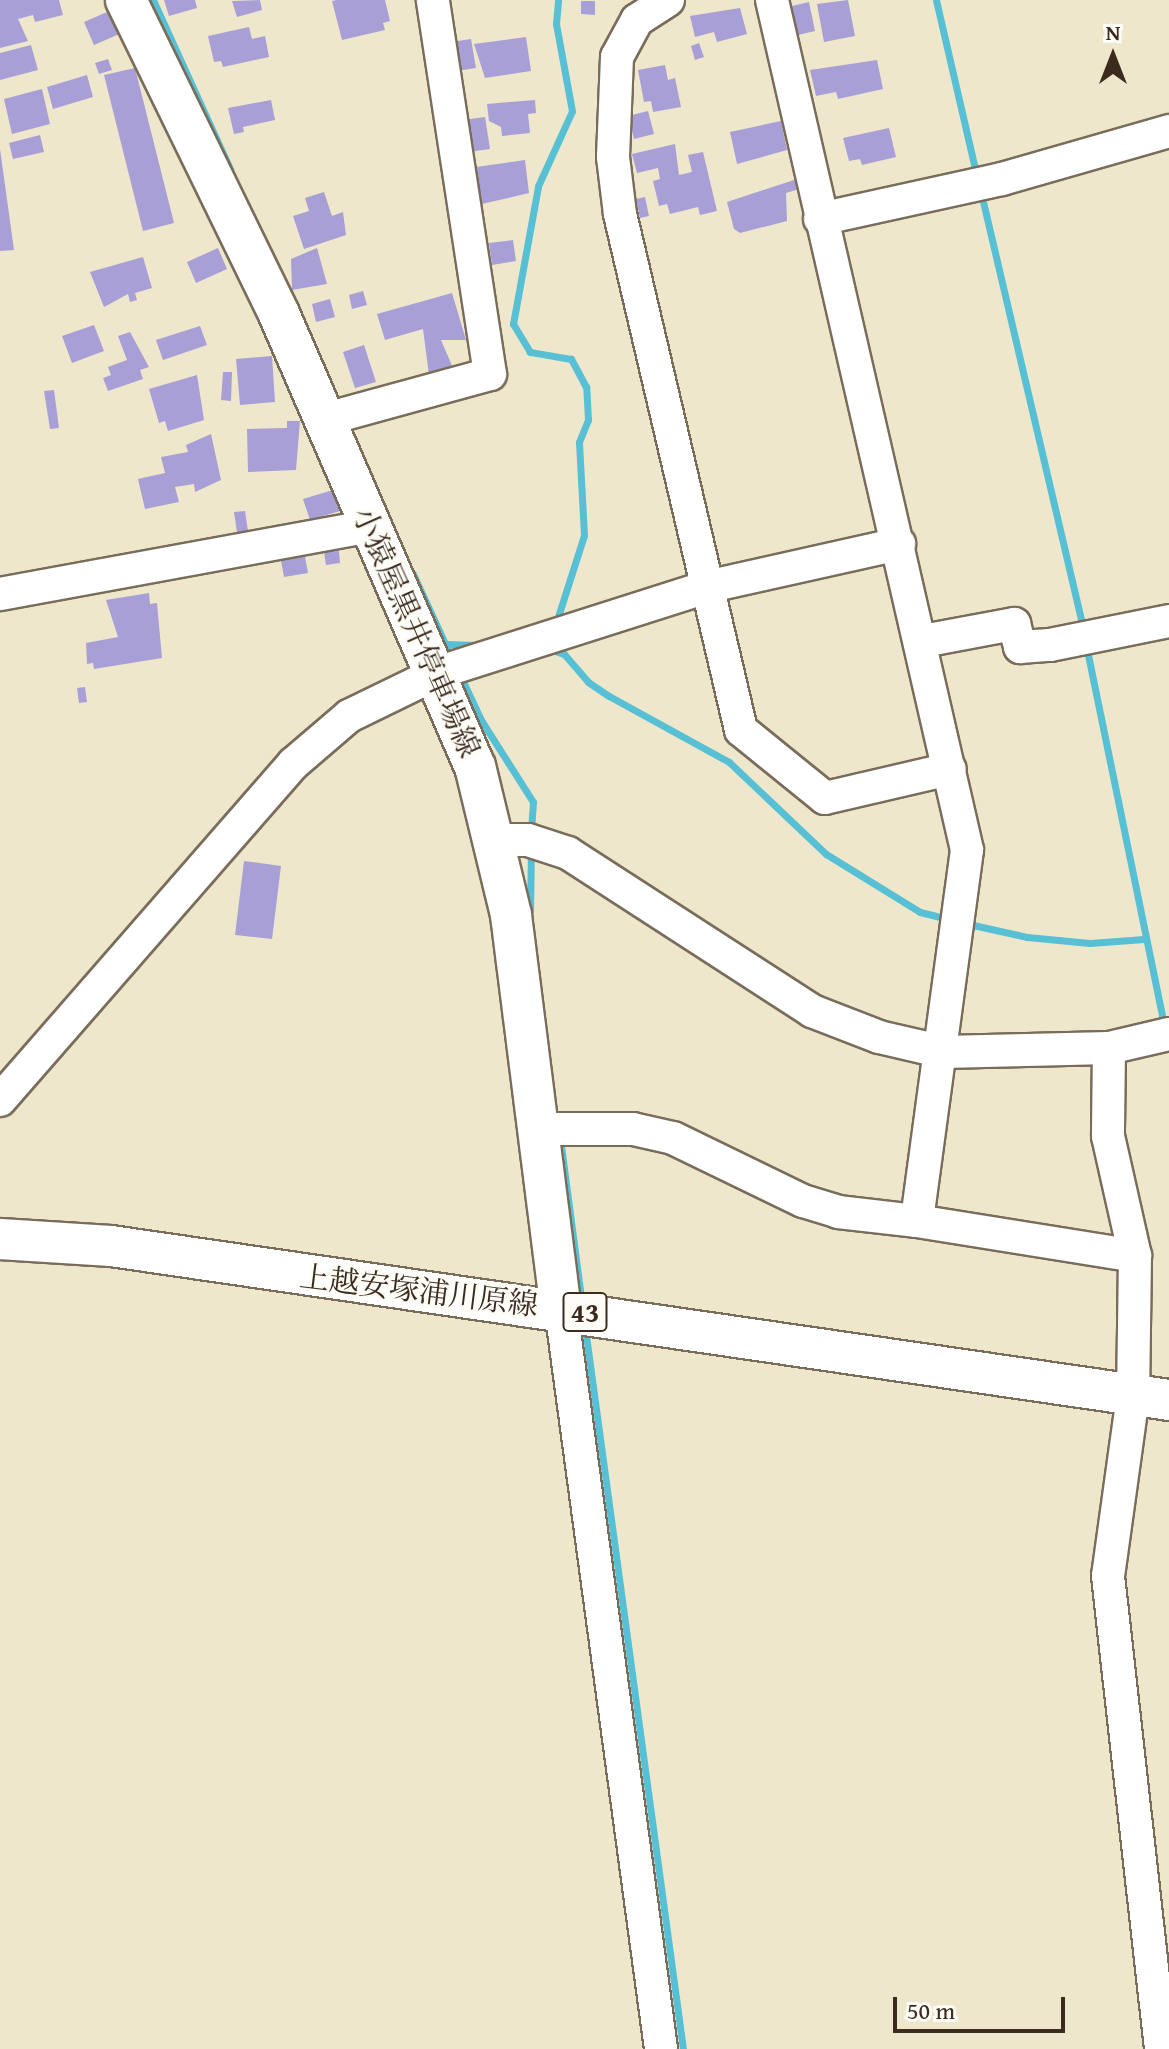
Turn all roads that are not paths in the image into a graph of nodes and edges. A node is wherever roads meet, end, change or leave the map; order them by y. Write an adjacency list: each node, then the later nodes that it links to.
1 (126, 0): 7 (main road, 小猿屋黒井停車場線)
2 (433, 0): 7 (street)
3 (668, 0): 10 (street)
4 (772, 0): 6 (street)
5 (1169, 131): 6 (street)
6 (820, 219): 9 (street)
7 (326, 419): 8 (main road, 小猿屋黒井停車場線)
8 (369, 526): 11 (street); 14 (main road, 小猿屋黒井停車場線)
9 (899, 544): 10 (street); 13 (street)
10 (706, 587): 14 (street); 15 (street)
11 (0, 594)
12 (1169, 621): 13 (street)
13 (923, 641): 15 (street)
14 (437, 673): 16 (main road, 小猿屋黒井停車場線); 20 (street)
15 (950, 769): 19 (street)
16 (495, 840): 19 (street); 21 (main road, 小猿屋黒井停車場線)
17 (1169, 1034): 18 (street)
18 (1109, 1048): 19 (street); 24 (street)
19 (944, 1052): 22 (street)
20 (0, 1100)
21 (541, 1129): 22 (street); 25 (main road, 小猿屋黒井停車場線)
22 (917, 1221): 24 (street)
23 (0, 1239): 25 (main road, 上越安塚浦川原線 / 43)
24 (1135, 1256): 26 (street)
25 (561, 1309): 26 (main road, 上越安塚浦川原線 / 43); 27 (street)
26 (1151, 1398): 28 (street)
27 (661, 2049)
28 (1161, 2049)

